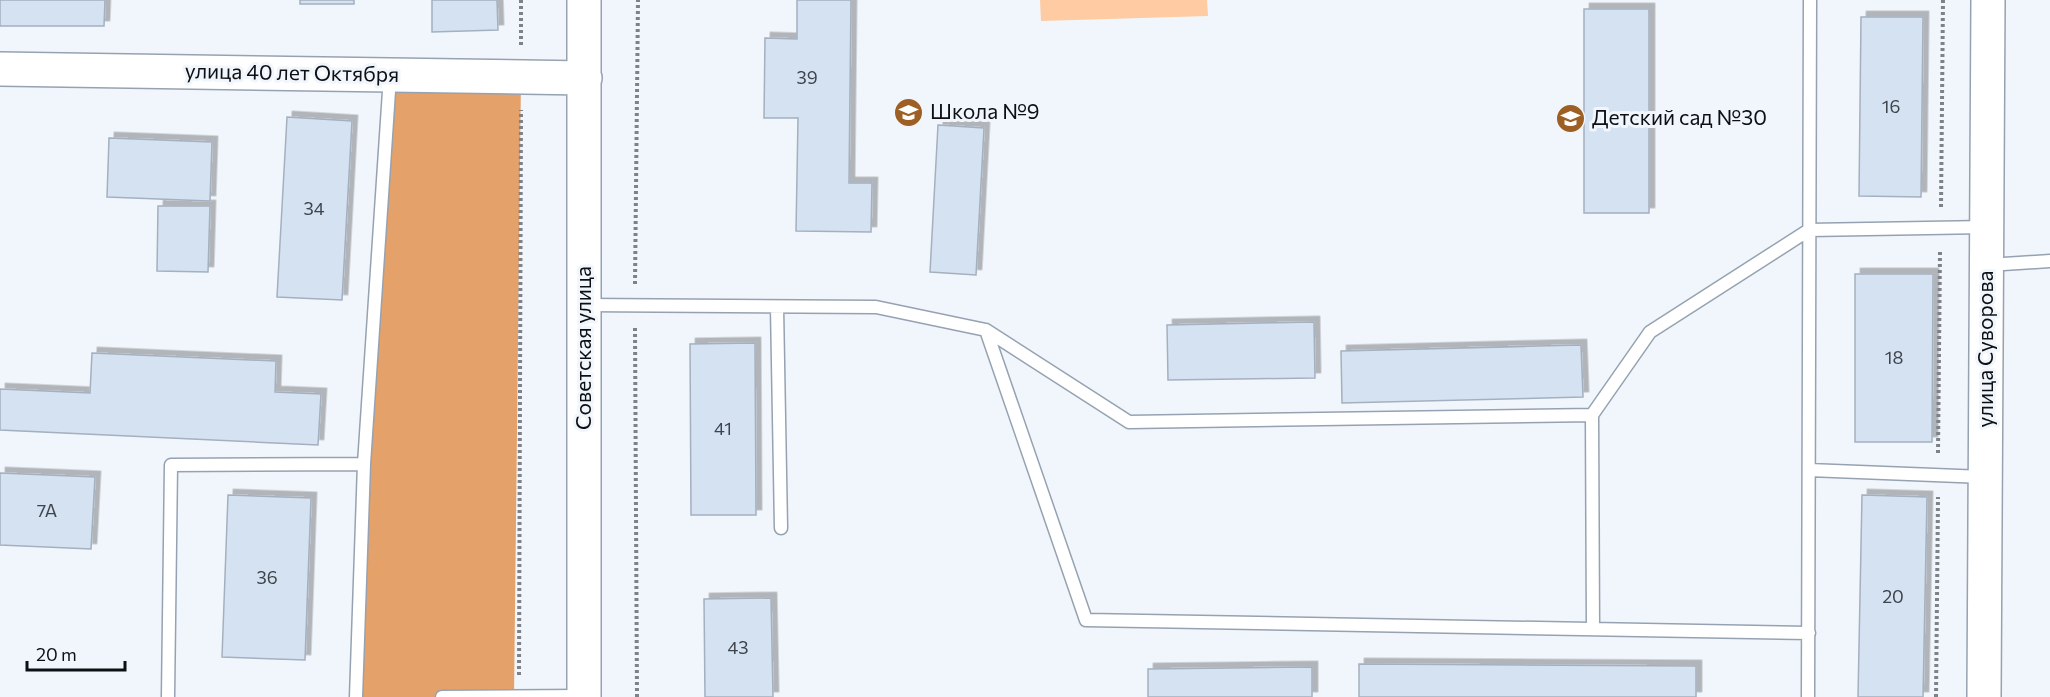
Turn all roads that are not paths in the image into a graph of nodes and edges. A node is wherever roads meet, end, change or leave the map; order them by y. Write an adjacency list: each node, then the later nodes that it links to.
1 (584, 0): 6 (street, Советская улица)
2 (1810, 0): 8 (lane)
3 (1988, 0): 7 (street, улица Суворова)
4 (0, 69): 5 (street, улица 40 лет Октября)
5 (390, 74): 6 (street, улица 40 лет Октября); 15 (lane)
6 (585, 78): 11 (street, Советская улица)
7 (1987, 227): 8 (lane); 10 (street, улица Суворова)
8 (1809, 230): 14 (lane); 16 (lane)
9 (2050, 261): 10 (lane)
10 (1987, 265): 17 (street, улица Суворова)
11 (585, 305): 12 (lane); 24 (street, Советская улица)
12 (777, 307): 13 (lane); 18 (lane)
13 (986, 330): 14 (lane); 19 (lane)
14 (1592, 415): 19 (lane)
15 (364, 464): 21 (lane); 22 (lane)
16 (1809, 470): 17 (lane); 20 (lane)
17 (1985, 477): 26 (street, улица Суворова)
18 (781, 528)
19 (1593, 629): 20 (lane)
20 (1809, 633): 25 (lane)
21 (168, 697)
22 (356, 697)
23 (442, 697): 24 (lane)
24 (584, 697)
25 (1808, 697)
26 (1984, 697)

